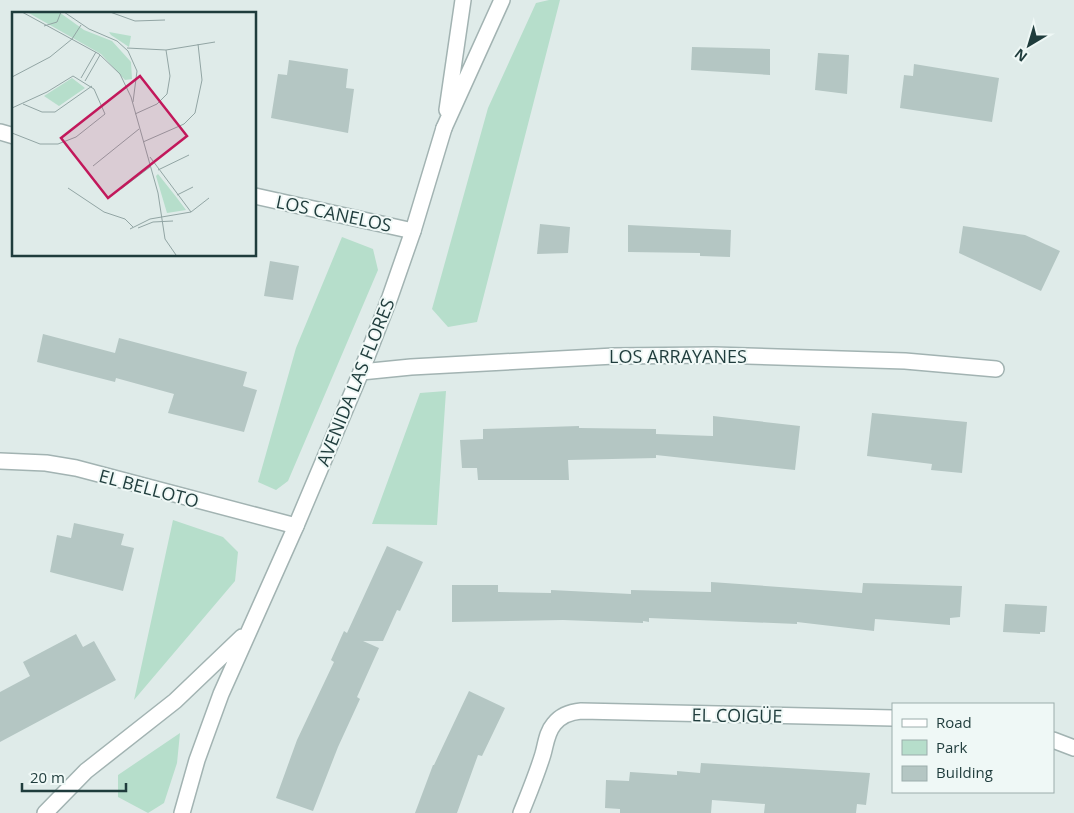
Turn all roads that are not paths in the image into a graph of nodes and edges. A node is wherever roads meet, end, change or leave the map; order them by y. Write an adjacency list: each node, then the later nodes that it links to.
1 (464, 0): 3 (street, AVENIDA LAS FLORES)
2 (502, 0): 3 (street, AVENIDA LAS FLORES)
3 (444, 128): 5 (street, AVENIDA LAS FLORES)
4 (256, 196): 5 (street, LOS CANELOS)
5 (413, 231): 7 (street, AVENIDA LAS FLORES)
6 (996, 368): 7 (street, LOS ARRAYANES)
7 (361, 372): 9 (street, AVENIDA LAS FLORES)
8 (0, 461): 9 (street, EL BELLOTO)
9 (296, 526): 10 (street, AVENIDA LAS FLORES)
10 (248, 630): 14 (street, AVENIDA LAS FLORES); 15 (street, AVENIDA LAS FLORES)
11 (892, 718): 16 (street, EL COIGÜE)
12 (1054, 740): 13 (street)
13 (1074, 748)
14 (45, 813)
15 (182, 813)
16 (521, 813)

